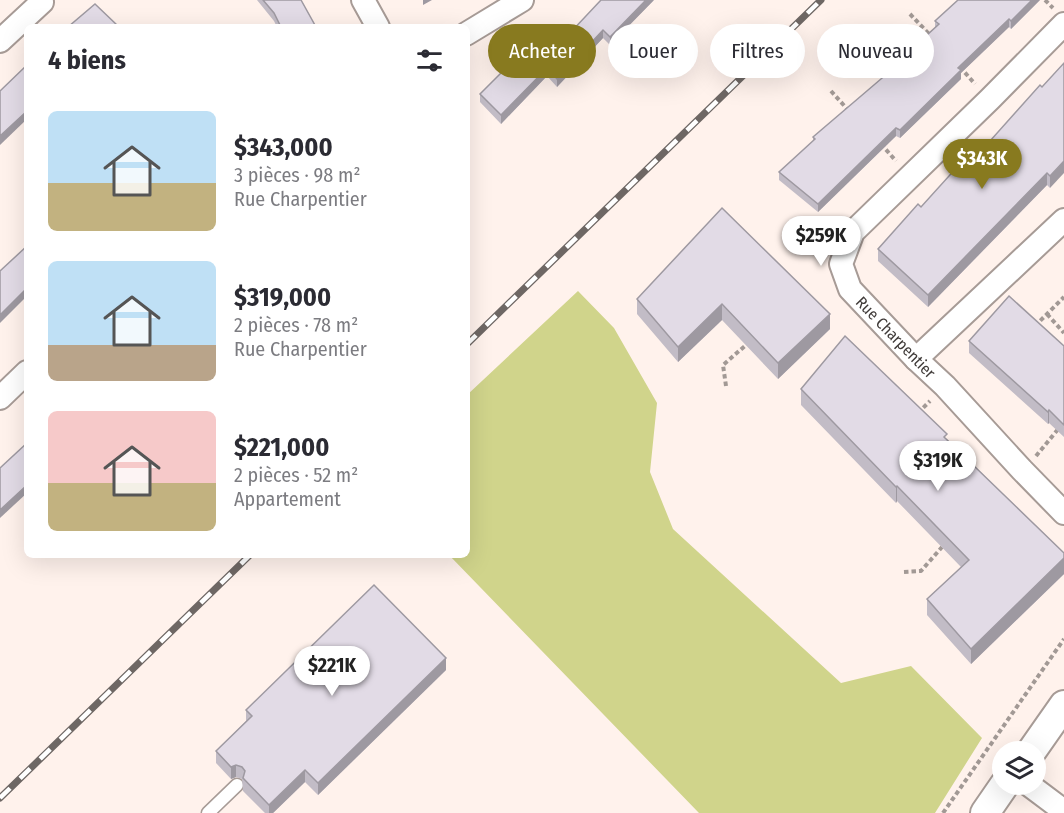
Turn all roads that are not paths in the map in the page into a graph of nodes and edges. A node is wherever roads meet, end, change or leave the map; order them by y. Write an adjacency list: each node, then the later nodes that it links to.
1 (40, 0): 7 (street)
2 (363, 0): 4 (street)
3 (522, 0): 6 (street)
4 (376, 24)
5 (1064, 24): 9 (street, Rue Charpentier)
6 (470, 32)
7 (0, 41)
8 (1064, 220): 9 (street)
9 (916, 359): 12 (street, Rue Charpentier)
10 (24, 375): 11 (street)
11 (0, 398)
12 (1064, 513)
13 (1064, 705): 14 (street)
14 (1039, 741)
15 (237, 785): 19 (lane)
16 (997, 795): 20 (street)
17 (1042, 795): 18 (street)
18 (1064, 812)
19 (208, 813)
20 (985, 813)

